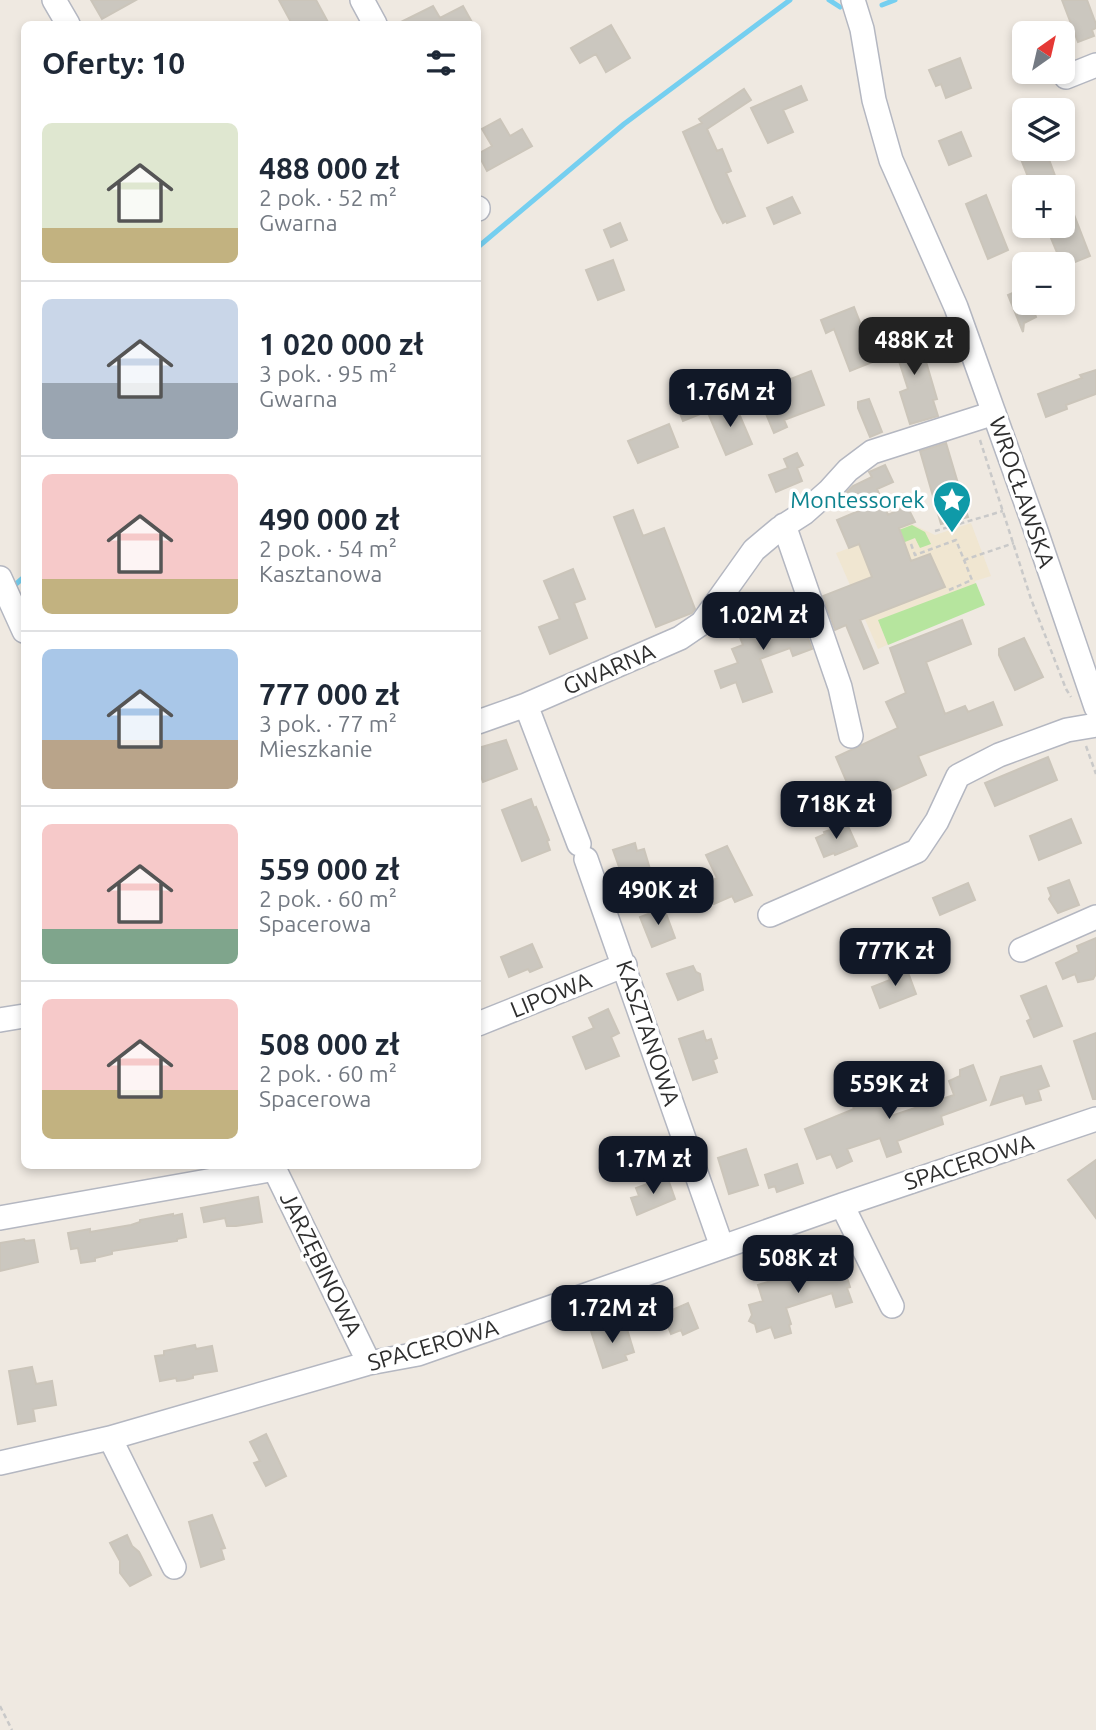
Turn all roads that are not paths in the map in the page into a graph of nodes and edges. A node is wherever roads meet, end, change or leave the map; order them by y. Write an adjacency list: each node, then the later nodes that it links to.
1 (54, 0): 4 (street)
2 (362, 0): 5 (street)
3 (853, 0): 8 (street, WROCŁAWSKA)
4 (66, 21)
5 (373, 21)
6 (1096, 65): 7 (street)
7 (1075, 73)
8 (995, 413): 9 (street, GWARNA); 13 (street, WROCŁAWSKA)
9 (784, 525): 12 (street, GWARNA); 16 (street)
10 (0, 578): 11 (street)
11 (21, 624)
12 (526, 705): 14 (street, GWARNA); 20 (street, KASZTANOWA)
13 (1096, 707)
14 (481, 721)
15 (1089, 727): 17 (street)
16 (851, 736)
17 (770, 915)
18 (1096, 916): 19 (street)
19 (1021, 950)
20 (625, 965): 23 (street, LIPOWA); 29 (street, KASZTANOWA)
21 (21, 1016): 22 (street)
22 (0, 1020)
23 (481, 1023)
24 (1094, 1125): 27 (street, SPACEROWA)
25 (263, 1169): 28 (street)
26 (275, 1169): 31 (street, JARZĘBINOWA)
27 (842, 1205): 29 (street, SPACEROWA); 30 (street)
28 (0, 1218)
29 (722, 1247): 31 (street, SPACEROWA)
30 (892, 1306)
31 (369, 1363): 32 (street, SPACEROWA)
32 (110, 1438): 33 (street, SPACEROWA); 34 (street)
33 (0, 1463)
34 (174, 1567)

